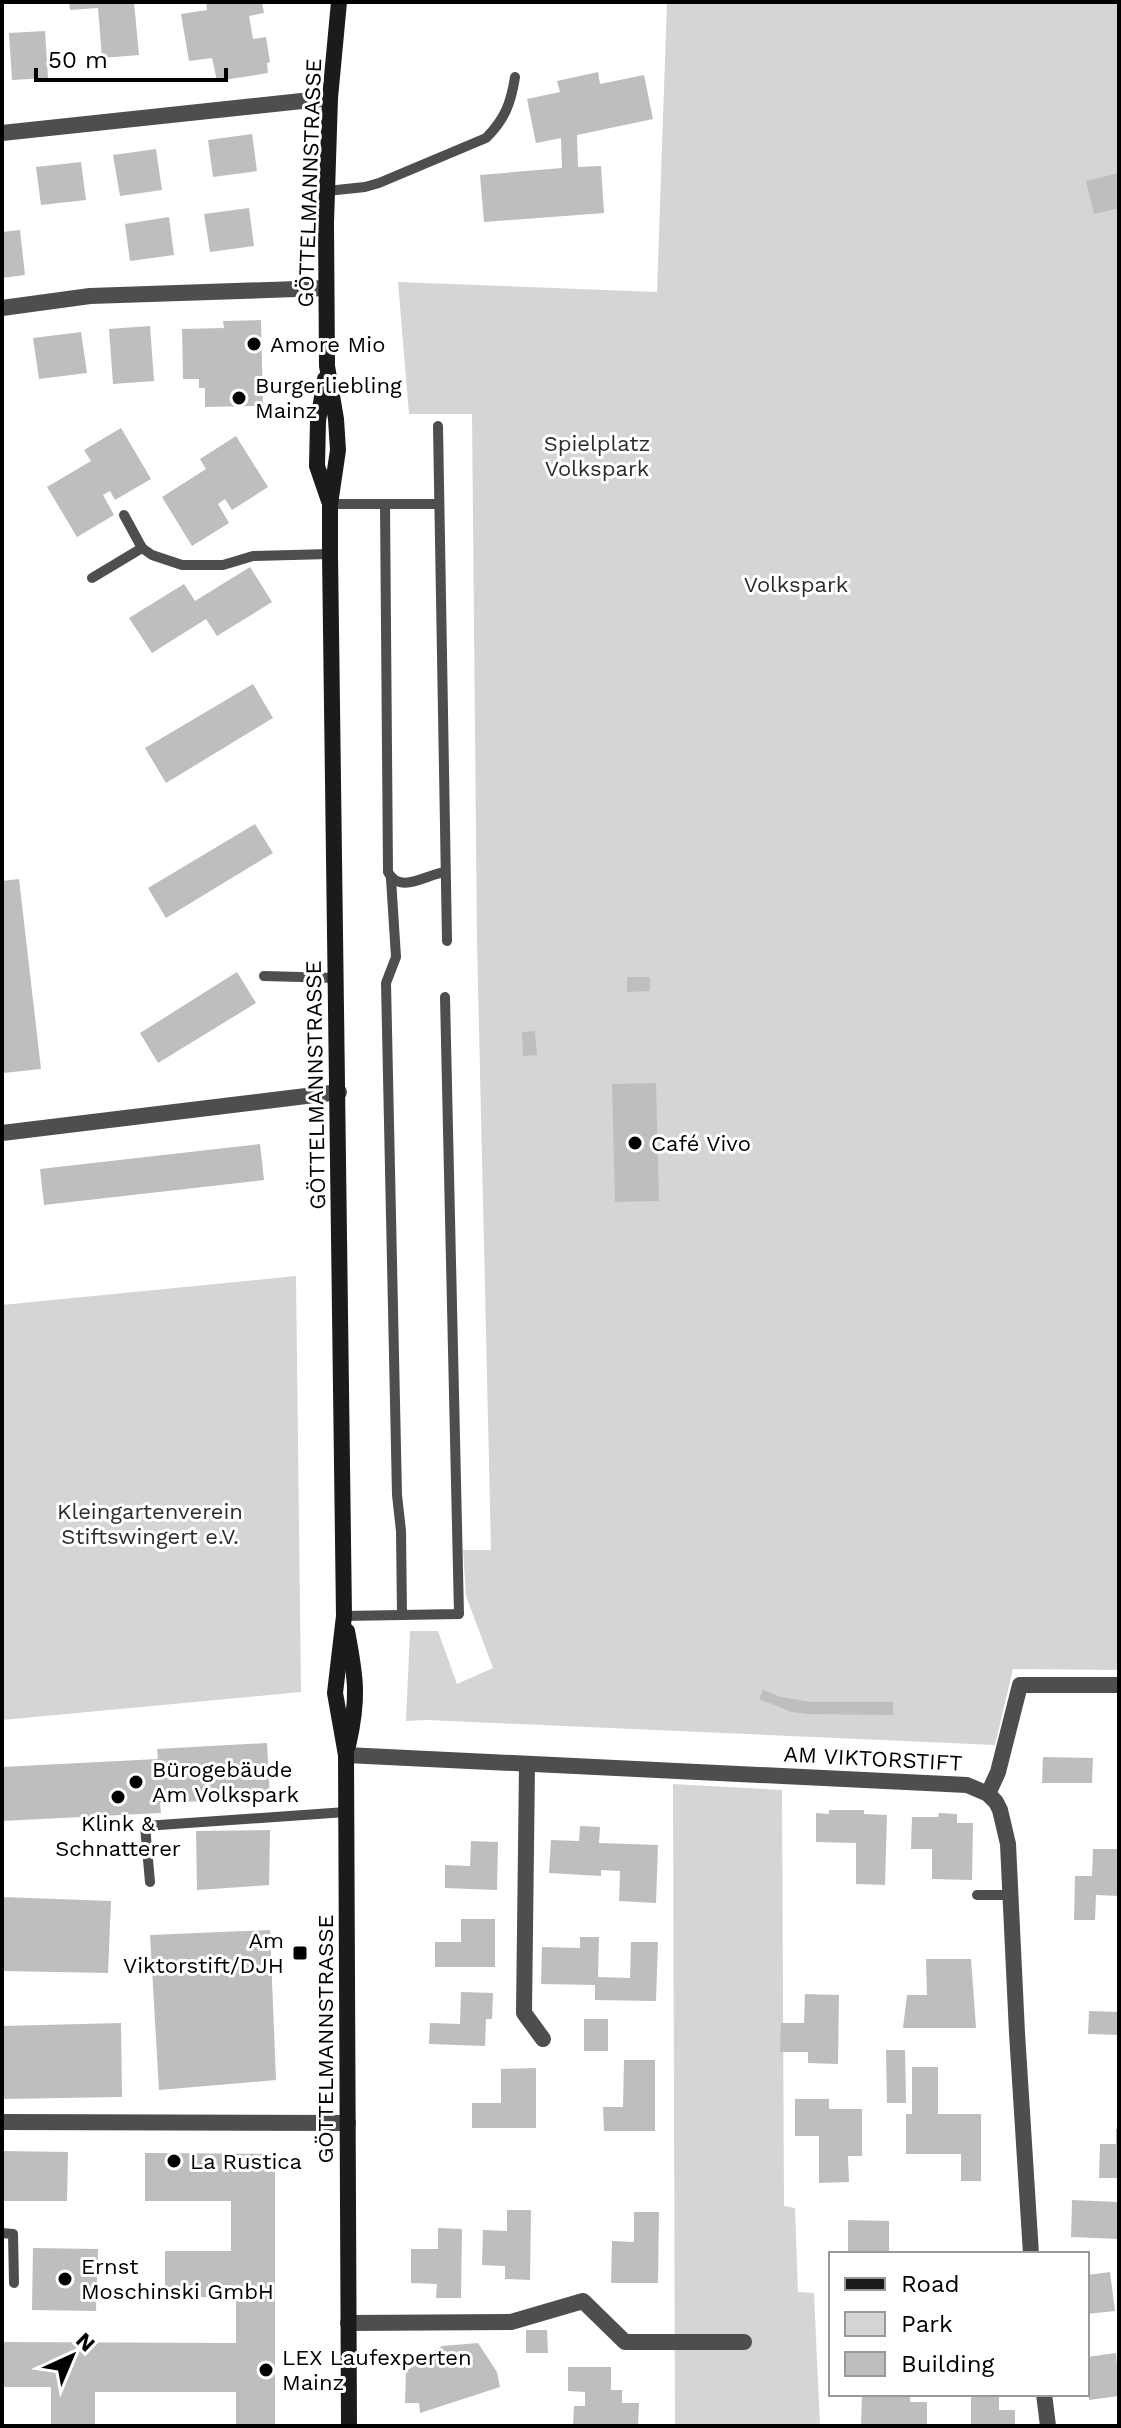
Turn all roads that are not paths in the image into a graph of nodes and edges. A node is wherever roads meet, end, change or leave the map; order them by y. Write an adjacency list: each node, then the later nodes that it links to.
1 (339, 2): 3 (street, GÖTTELMANNSTRASSE)
2 (515, 77): 5 (lane)
3 (330, 98): 4 (street); 5 (street, GÖTTELMANNSTRASSE)
4 (2, 133)
5 (327, 191): 6 (street, GÖTTELMANNSTRASSE)
6 (326, 288): 7 (street); 9 (street, GÖTTELMANNSTRASSE)
7 (2, 308)
8 (438, 426): 11 (lane)
9 (330, 504): 10 (lane); 14 (street, GÖTTELMANNSTRASSE)
10 (385, 504): 11 (lane); 17 (lane)
11 (439, 504): 16 (lane)
12 (124, 515): 13 (lane)
13 (142, 548): 14 (lane); 15 (lane)
14 (330, 554): 20 (street, GÖTTELMANNSTRASSE)
15 (92, 578)
16 (445, 872): 17 (lane); 18 (lane)
17 (391, 879): 24 (lane)
18 (447, 941)
19 (264, 976): 20 (lane)
20 (337, 978): 22 (street, GÖTTELMANNSTRASSE)
21 (445, 997): 24 (lane)
22 (339, 1092): 23 (street); 25 (street, GÖTTELMANNSTRASSE)
23 (2, 1133)
24 (402, 1615): 25 (lane)
25 (344, 1616): 27 (street, GÖTTELMANNSTRASSE)
26 (1119, 1685): 29 (street)
27 (346, 1755): 28 (street, AM VIKTORSTIFT); 30 (street, GÖTTELMANNSTRASSE)
28 (527, 1765): 29 (street, AM VIKTORSTIFT); 34 (street)
29 (988, 1794): 33 (street, AM VIKTORSTIFT)
30 (346, 1812): 31 (lane); 36 (street, GÖTTELMANNSTRASSE)
31 (150, 1882)
32 (977, 1895): 33 (lane)
33 (1011, 1895): 38 (street, AM VIKTORSTIFT)
34 (543, 2039)
35 (2, 2122): 36 (street)
36 (348, 2123): 40 (street, GÖTTELMANNSTRASSE)
37 (2, 2233): 39 (lane)
38 (1031, 2252)
39 (14, 2283)
40 (348, 2323): 41 (street); 43 (street, GÖTTELMANNSTRASSE)
41 (744, 2342)
42 (1044, 2396): 44 (street)
43 (349, 2426)
44 (1048, 2426)

